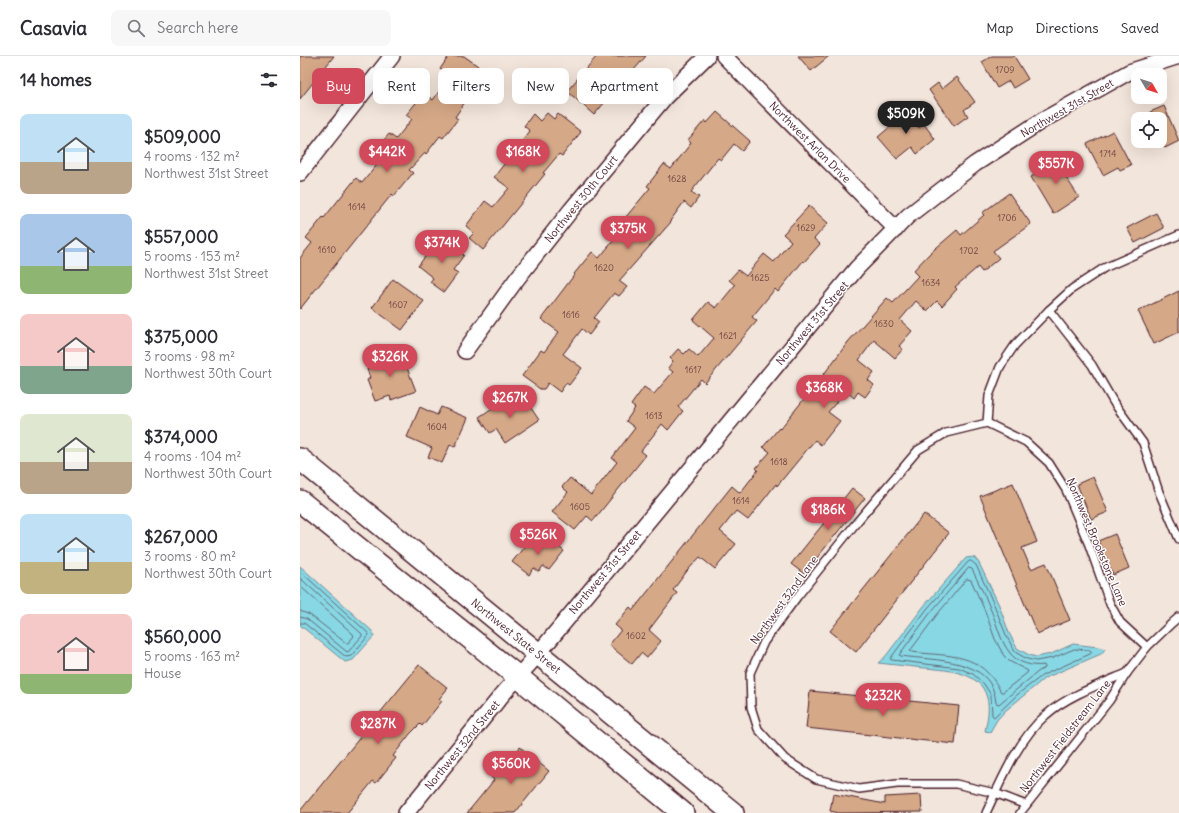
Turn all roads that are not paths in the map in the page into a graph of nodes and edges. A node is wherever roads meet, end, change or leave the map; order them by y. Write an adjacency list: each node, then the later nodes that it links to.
1 (392, 56): 5 (street)
2 (707, 56): 9 (street, Northwest 30th Court)
3 (724, 56): 6 (street, Northwest Arlan Drive)
4 (1179, 56): 6 (street, Northwest 31st Street)
5 (300, 173)
6 (896, 229): 16 (street, Northwest 31st Street)
7 (1179, 235): 8 (lane)
8 (1049, 310): 10 (lane); 13 (lane)
9 (464, 351)
10 (987, 423): 15 (lane, Northwest Brookstone Lane); 19 (lane, Northwest 32nd Lane)
11 (300, 460): 16 (main road, Northwest State Street)
12 (300, 501): 18 (main road)
13 (1179, 540)
14 (1179, 617): 15 (lane, Northwest Fieldstream Lane)
15 (1148, 647): 17 (lane, Northwest Fieldstream Lane)
16 (538, 654): 18 (street, Northwest 31st Street); 23 (main road, Northwest State Street)
17 (1127, 673): 19 (lane, Northwest Fieldstream Lane); 20 (lane, Northwest Fieldstream Lane)
18 (517, 676): 21 (street, Northwest 32nd Street); 22 (main road)
19 (995, 793): 20 (lane); 24 (lane, Northwest Fieldstream Lane)
20 (1026, 805): 25 (lane, Northwest Fieldstream Lane)
21 (406, 813)
22 (682, 813)
23 (733, 813)
24 (986, 813)
25 (1020, 813)

